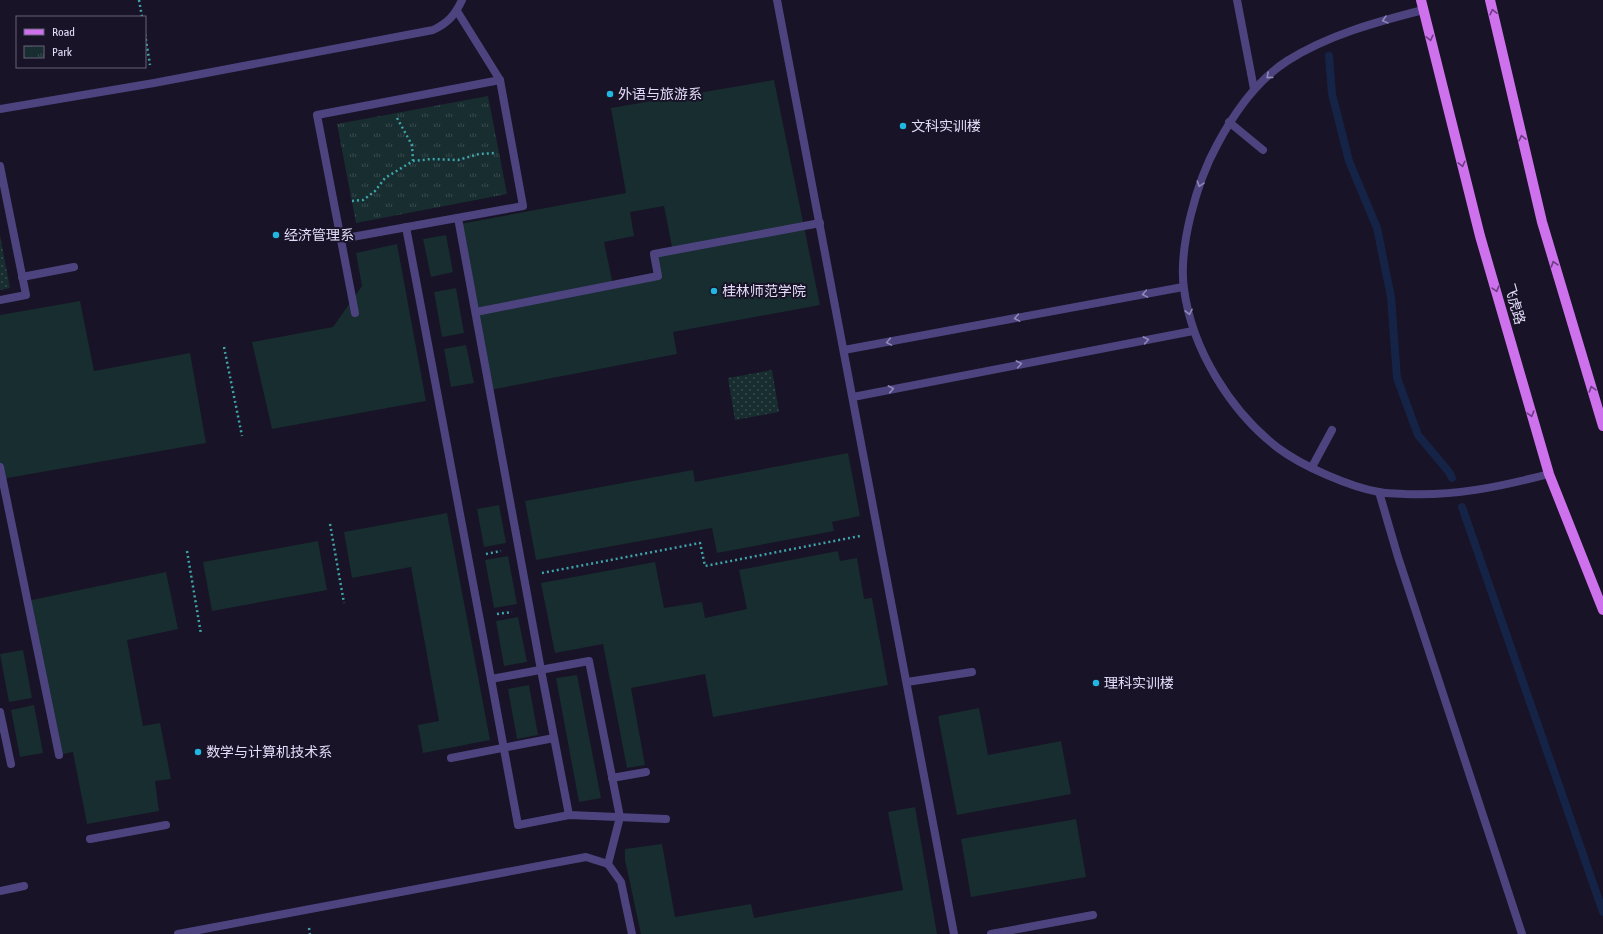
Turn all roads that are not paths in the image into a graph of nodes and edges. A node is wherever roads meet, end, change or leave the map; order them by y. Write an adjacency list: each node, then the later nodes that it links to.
1 (462, 0): 6 (street)
2 (777, 0): 14 (street)
3 (1237, 0): 8 (street)
4 (1490, 0): 26 (main road, one-way to 4)
5 (1422, 5): 8 (street, one-way to 8); 30 (main road, 飞虎路, one-way to 30)
6 (457, 11): 7 (street); 9 (street)
7 (500, 80): 13 (street); 16 (street)
8 (1254, 90): 10 (street)
9 (0, 109)
10 (1229, 122): 11 (street); 19 (street, one-way to 19)
11 (1263, 150)
12 (0, 166): 18 (street)
13 (458, 218): 15 (street); 21 (street)
14 (820, 223): 21 (street); 24 (street)
15 (406, 227): 16 (street); 35 (street)
16 (341, 239): 22 (street)
17 (74, 268): 18 (street)
18 (22, 277): 20 (street)
19 (1183, 288): 23 (street, one-way to 23); 24 (street, one-way to 24)
20 (0, 300)
21 (476, 312): 33 (street)
22 (355, 313)
23 (1192, 331): 25 (street, one-way to 23); 29 (street)
24 (844, 350): 25 (street)
25 (853, 397): 36 (street)
26 (1603, 426)
27 (1332, 430): 29 (street)
28 (0, 467): 40 (street)
29 (1312, 467): 31 (street)
30 (1549, 474): 31 (street); 32 (main road, 飞虎路)
31 (1379, 492): 58 (street)
32 (1603, 610)
33 (541, 670): 35 (street); 38 (street); 44 (street)
34 (972, 672): 36 (street)
35 (491, 679): 39 (street)
36 (907, 682): 56 (street)
37 (0, 712): 42 (street)
38 (554, 738): 39 (street); 45 (street)
39 (503, 748): 41 (street); 45 (street)
40 (58, 755)
41 (451, 758)
42 (11, 764)
43 (646, 772): 44 (street)
44 (612, 778): 46 (street)
45 (569, 815): 46 (street)
46 (620, 817): 47 (street); 50 (street)
47 (666, 819)
48 (166, 825): 49 (street)
49 (90, 839)
50 (608, 864): 54 (street); 55 (street)
51 (24, 886): 52 (street)
52 (0, 891)
53 (1093, 915): 57 (street)
54 (178, 934)
55 (632, 934)
56 (954, 934)
57 (991, 934)
58 (1522, 934)

